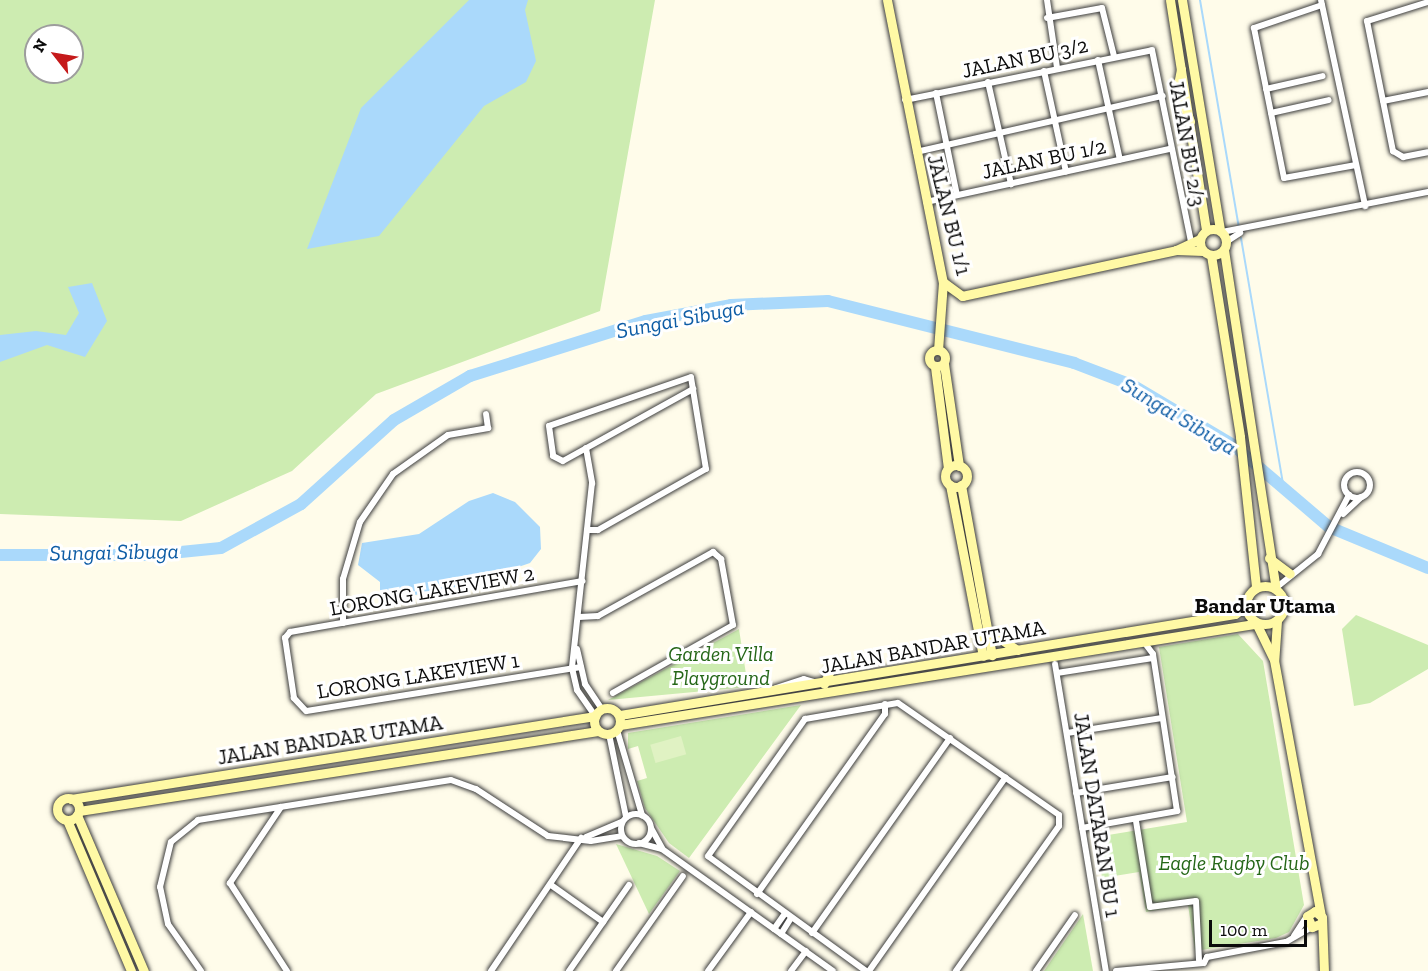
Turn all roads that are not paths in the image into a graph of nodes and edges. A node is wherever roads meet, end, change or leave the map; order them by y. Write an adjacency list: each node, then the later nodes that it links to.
1 (887, 0): 21 (street, JALAN BU 1/1)
2 (1045, 0): 8 (street)
3 (1182, 0): 9 (street)
4 (1187, 0): 9 (street)
5 (1169, 2): 40 (street)
6 (1428, 2): 23 (street)
7 (1322, 3): 17 (street); 33 (street)
8 (1047, 18): 11 (street); 13 (street)
9 (1187, 29): 41 (street)
10 (1152, 50): 11 (street, JALAN BU 3/2); 20 (street, JALAN BU 2/3)
11 (1114, 56): 12 (street, JALAN BU 3/2)
12 (1098, 60): 13 (street, JALAN BU 3/2); 24 (street)
13 (1058, 68): 14 (street, JALAN BU 3/2)
14 (1044, 71): 16 (street, JALAN BU 3/2); 26 (street)
15 (1323, 76): 17 (street)
16 (988, 82): 19 (street, JALAN BU 3/2); 27 (street)
17 (1266, 89): 25 (street)
18 (1428, 92): 23 (street)
19 (936, 93): 21 (street, JALAN BU 3/2); 28 (street)
20 (1163, 96): 24 (street); 29 (street, JALAN BU 2/3)
21 (904, 100): 30 (street, JALAN BU 1/1)
22 (1329, 100): 25 (street)
23 (1383, 101): 31 (street)
24 (1109, 108): 26 (street); 32 (street)
25 (1271, 113): 33 (street)
26 (1054, 120): 27 (street); 34 (street)
27 (999, 133): 28 (street); 35 (street)
28 (946, 145): 30 (street); 37 (street)
29 (1170, 149): 32 (street, JALAN BU 1/2); 42 (street, JALAN BU 2/3)
30 (915, 152): 38 (street, JALAN BU 1/1)
31 (1428, 152)
32 (1120, 160): 34 (street, JALAN BU 1/2)
33 (1356, 165): 39 (street)
34 (1066, 172): 35 (street, JALAN BU 1/2)
35 (1011, 184): 37 (street, JALAN BU 1/2)
36 (1428, 192): 39 (street)
37 (957, 195): 38 (street, JALAN BU 1/2)
38 (926, 202): 45 (street, JALAN BU 1/1)
39 (1365, 206): 41 (street)
40 (1206, 230): 41 (street); 42 (street)
41 (1223, 238): 44 (street); 61 (street)
42 (1196, 241): 43 (street); 44 (street)
43 (1176, 250): 44 (street, JALAN BU 1/1); 46 (street, JALAN BU 1/1)
44 (1207, 253): 66 (street)
45 (943, 282): 46 (street, JALAN BU 1/1); 47 (street)
46 (959, 295): 47 (street)
47 (944, 309): 48 (street)
48 (938, 350): 49 (street); 49 (street)
49 (940, 365): 53 (street); 54 (street)
50 (693, 389): 52 (street); 52 (street); 60 (street)
51 (486, 414): 70 (street)
52 (586, 448): 60 (street)
53 (959, 466): 54 (street); 56 (street)
54 (948, 468): 55 (street)
55 (950, 485): 56 (street); 74 (street)
56 (961, 485): 72 (street)
57 (1349, 495): 58 (street); 58 (street); 59 (street)
58 (1361, 497): 59 (street)
59 (1341, 516): 62 (street)
60 (587, 530): 64 (street)
61 (1269, 558): 63 (street); 65 (street)
62 (1314, 558): 63 (street); 65 (street)
63 (1290, 574): 65 (street)
64 (583, 581): 68 (street); 70 (street, LORONG LAKEVIEW 2)
65 (1276, 586): 66 (street); 69 (street)
66 (1256, 587): 67 (street)
67 (1249, 604): 71 (street); 77 (street, JALAN BANDAR UTAMA)
68 (579, 617): 76 (street); 92 (street)
69 (1277, 621): 71 (street, JALAN BANDAR UTAMA); 83 (street)
70 (343, 623): 73 (street, LORONG LAKEVIEW 2)
71 (1256, 625): 75 (street, JALAN BANDAR UTAMA); 83 (street)
72 (988, 631): 77 (street); 81 (street)
73 (287, 634): 87 (street, LORONG LAKEVIEW 1)
74 (979, 638): 81 (street); 82 (street)
75 (1144, 642): 78 (street, JALAN BANDAR UTAMA); 80 (street)
76 (576, 646): 86 (street); 87 (street)
77 (1017, 650): 81 (street, JALAN BANDAR UTAMA)
78 (1063, 655): 79 (street, JALAN BANDAR UTAMA); 84 (street)
79 (1045, 658): 81 (street, JALAN BANDAR UTAMA); 84 (street)
80 (1153, 658): 88 (street); 95 (street)
81 (989, 659): 82 (street, JALAN BANDAR UTAMA); 91 (street)
82 (958, 660): 89 (street, JALAN BANDAR UTAMA)
83 (1274, 660): 121 (street)
84 (1055, 664): 88 (street, JALAN DATARAN BU 1)
85 (832, 666): 90 (street)
86 (581, 667): 87 (street, LORONG LAKEVIEW 1); 94 (street)
87 (572, 668): 94 (street)
88 (1056, 673): 98 (street, JALAN DATARAN BU 1)
89 (841, 681): 90 (street, JALAN BANDAR UTAMA); 91 (street)
90 (821, 685): 96 (street, JALAN BANDAR UTAMA)
91 (854, 690): 96 (street)
92 (613, 693)
93 (885, 705): 99 (street); 120 (street); 120 (street)
94 (598, 712): 96 (street, JALAN BANDAR UTAMA); 97 (street); 103 (street, JALAN BANDAR UTAMA)
95 (1162, 718): 98 (street); 101 (street)
96 (616, 726): 97 (street, JALAN BANDAR UTAMA); 106 (street); 107 (street)
97 (598, 731): 105 (street, JALAN BANDAR UTAMA)
98 (1066, 733): 102 (street, JALAN DATARAN BU 1)
99 (950, 738): 100 (street); 130 (street)
100 (1006, 777): 145 (street); 146 (street)
101 (1173, 777): 102 (street); 109 (street)
102 (1076, 793): 111 (street, JALAN DATARAN BU 1)
103 (71, 799): 105 (street); 108 (street)
104 (280, 807): 114 (street); 137 (street); 138 (street)
105 (78, 813): 108 (street); 136 (street)
106 (642, 815): 107 (street); 110 (street)
107 (624, 819): 112 (street); 113 (street)
108 (67, 820): 135 (street)
109 (1136, 821): 111 (street); 134 (street)
110 (651, 827): 115 (street); 116 (street)
111 (1082, 828): 148 (street, JALAN DATARAN BU 1)
112 (606, 832): 113 (street); 114 (street)
113 (622, 836): 115 (street)
114 (584, 837): 118 (street)
115 (639, 843): 116 (street)
116 (662, 849): 122 (street)
117 (683, 876): 141 (street)
118 (551, 885): 128 (street); 139 (street)
119 (629, 885): 128 (street)
120 (757, 894): 123 (street)
121 (1313, 894): 125 (street); 127 (street)
122 (751, 912): 129 (street); 142 (street)
123 (785, 914): 126 (street); 129 (street)
124 (1075, 915): 147 (street)
125 (1307, 915): 127 (street); 127 (street); 132 (street)
126 (791, 918): 130 (street); 131 (street)
127 (1318, 921): 132 (street); 150 (street)
128 (603, 922): 140 (street)
129 (774, 929): 131 (street)
130 (812, 933): 145 (street)
131 (781, 934): 133 (street)
132 (1292, 939): 134 (street)
133 (806, 951): 143 (street); 144 (street)
134 (1202, 957): 149 (street)
135 (131, 971)
136 (144, 971)
137 (201, 971)
138 (287, 971)
139 (491, 971)
140 (569, 971)
141 (616, 971)
142 (708, 971)
143 (792, 971)
144 (833, 971)
145 (867, 971)
146 (956, 971)
147 (1036, 971)
148 (1106, 971)
149 (1116, 971)
150 (1324, 971)

